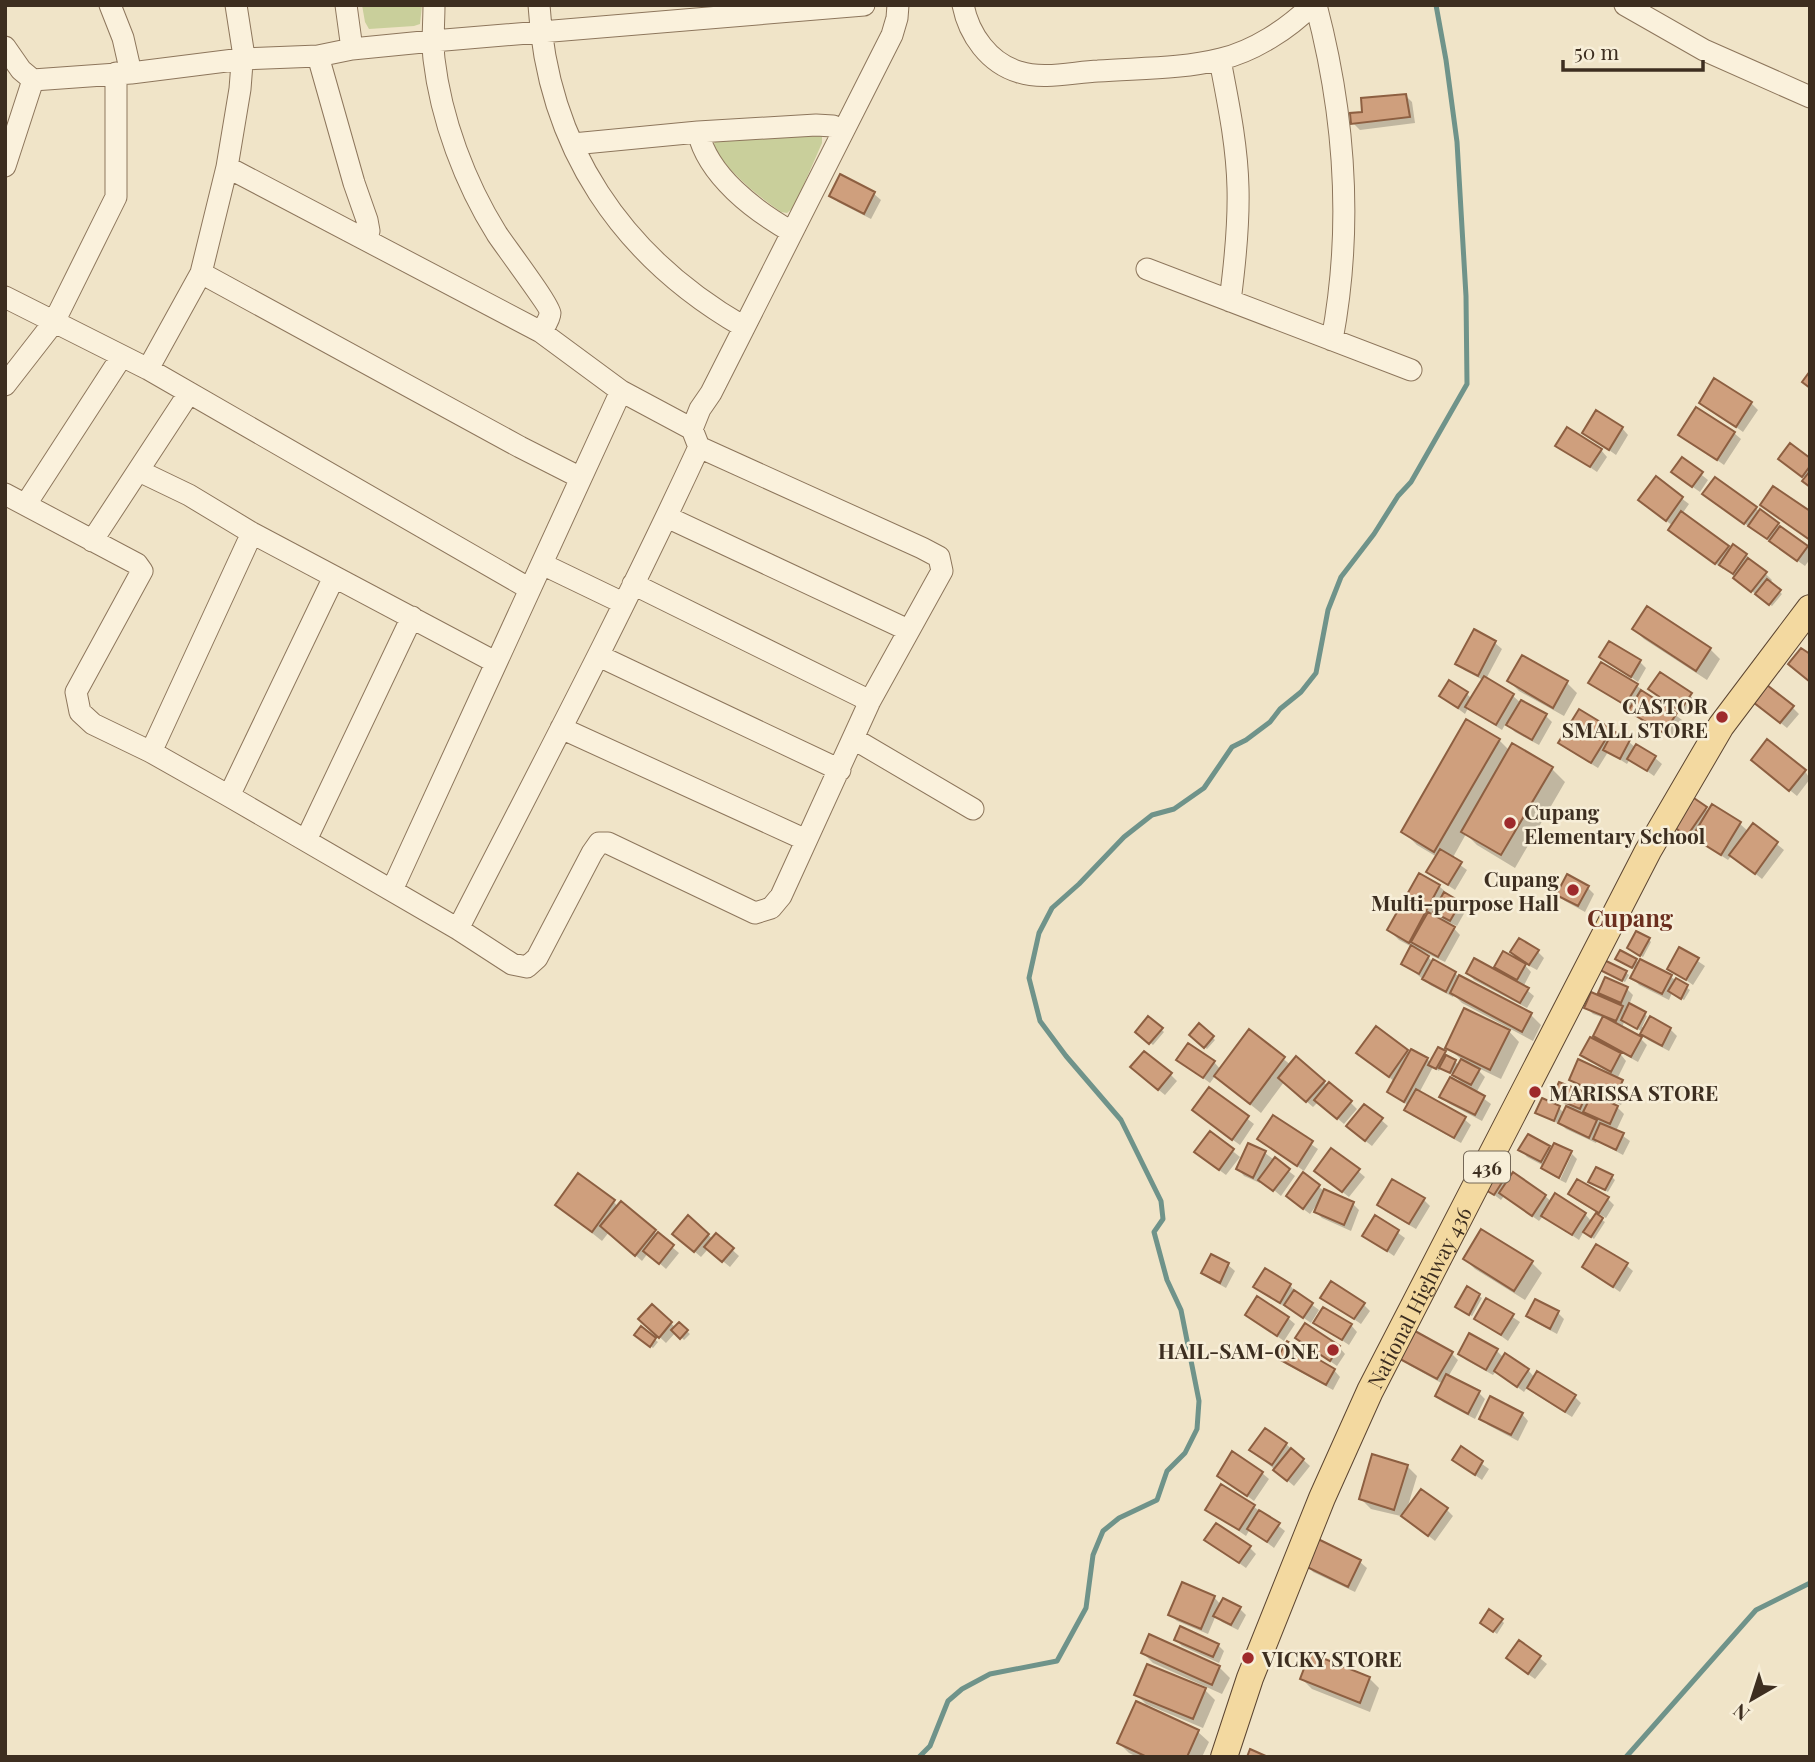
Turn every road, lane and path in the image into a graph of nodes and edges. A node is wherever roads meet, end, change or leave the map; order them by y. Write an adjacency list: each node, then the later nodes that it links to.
1 (110, 5): 20 (street)
2 (236, 5): 18 (street)
3 (346, 5): 16 (street)
4 (434, 5): 14 (street)
5 (539, 5): 13 (street)
6 (864, 5): 11 (street)
7 (898, 5): 23 (street)
8 (963, 5): 19 (street)
9 (1314, 5): 19 (street); 37 (street)
10 (1625, 5): 22 (street)
11 (757, 10): 12 (street)
12 (646, 15): 13 (street)
13 (541, 33): 14 (street); 25 (street)
14 (433, 41): 16 (street); 36 (street)
15 (5, 47): 21 (street)
16 (352, 49): 17 (street)
17 (318, 56): 18 (street); 29 (street)
18 (242, 59): 20 (street); 27 (street)
19 (1220, 60): 33 (street)
20 (124, 73): 21 (street); 34 (street)
21 (33, 80): 26 (street)
22 (1810, 97)
23 (843, 130): 24 (street); 28 (street)
24 (698, 132): 25 (street); 28 (street)
25 (573, 144): 35 (street)
26 (7, 156)
27 (227, 167): 29 (street); 31 (street)
28 (792, 232): 35 (street)
29 (366, 239): 36 (street)
30 (1147, 269): 33 (street)
31 (201, 273): 39 (street); 46 (street)
32 (5, 297): 34 (street)
33 (1230, 301): 37 (street)
34 (54, 322): 38 (street); 41 (street)
35 (744, 327): 44 (street)
36 (541, 332): 42 (street)
37 (1332, 340): 40 (street)
38 (122, 356): 39 (street); 48 (street)
39 (148, 369): 43 (street)
40 (1411, 370)
41 (5, 385)
42 (621, 391): 44 (street); 46 (street)
43 (189, 393): 45 (street); 55 (street)
44 (696, 438): 49 (street); 59 (street)
45 (139, 471): 50 (street); 51 (street)
46 (581, 478): 52 (street)
47 (5, 494): 48 (street)
48 (26, 504): 51 (street)
49 (667, 517): 54 (street); 59 (street)
50 (251, 533): 53 (street); 65 (street)
51 (92, 541): 65 (street)
52 (542, 564): 55 (street); 56 (street)
53 (334, 577): 58 (street); 67 (street)
54 (633, 584): 56 (street); 62 (street)
55 (530, 589): 61 (street)
56 (623, 603): 60 (street)
57 (1810, 608): 73 (main road, National Highway 436 / 436)
58 (412, 617): 61 (street); 69 (street)
59 (908, 630): 62 (street)
60 (598, 656): 63 (street); 66 (street)
61 (495, 662): 71 (street)
62 (870, 701): 64 (street)
63 (561, 729): 70 (street); 72 (street)
64 (854, 740): 66 (street); 68 (street)
65 (150, 752): 67 (street)
66 (840, 770): 70 (street)
67 (229, 796): 69 (street)
68 (973, 809)
69 (306, 840): 71 (street)
70 (806, 840): 72 (street)
71 (392, 890): 72 (street)
72 (458, 929)
73 (1224, 1757)

